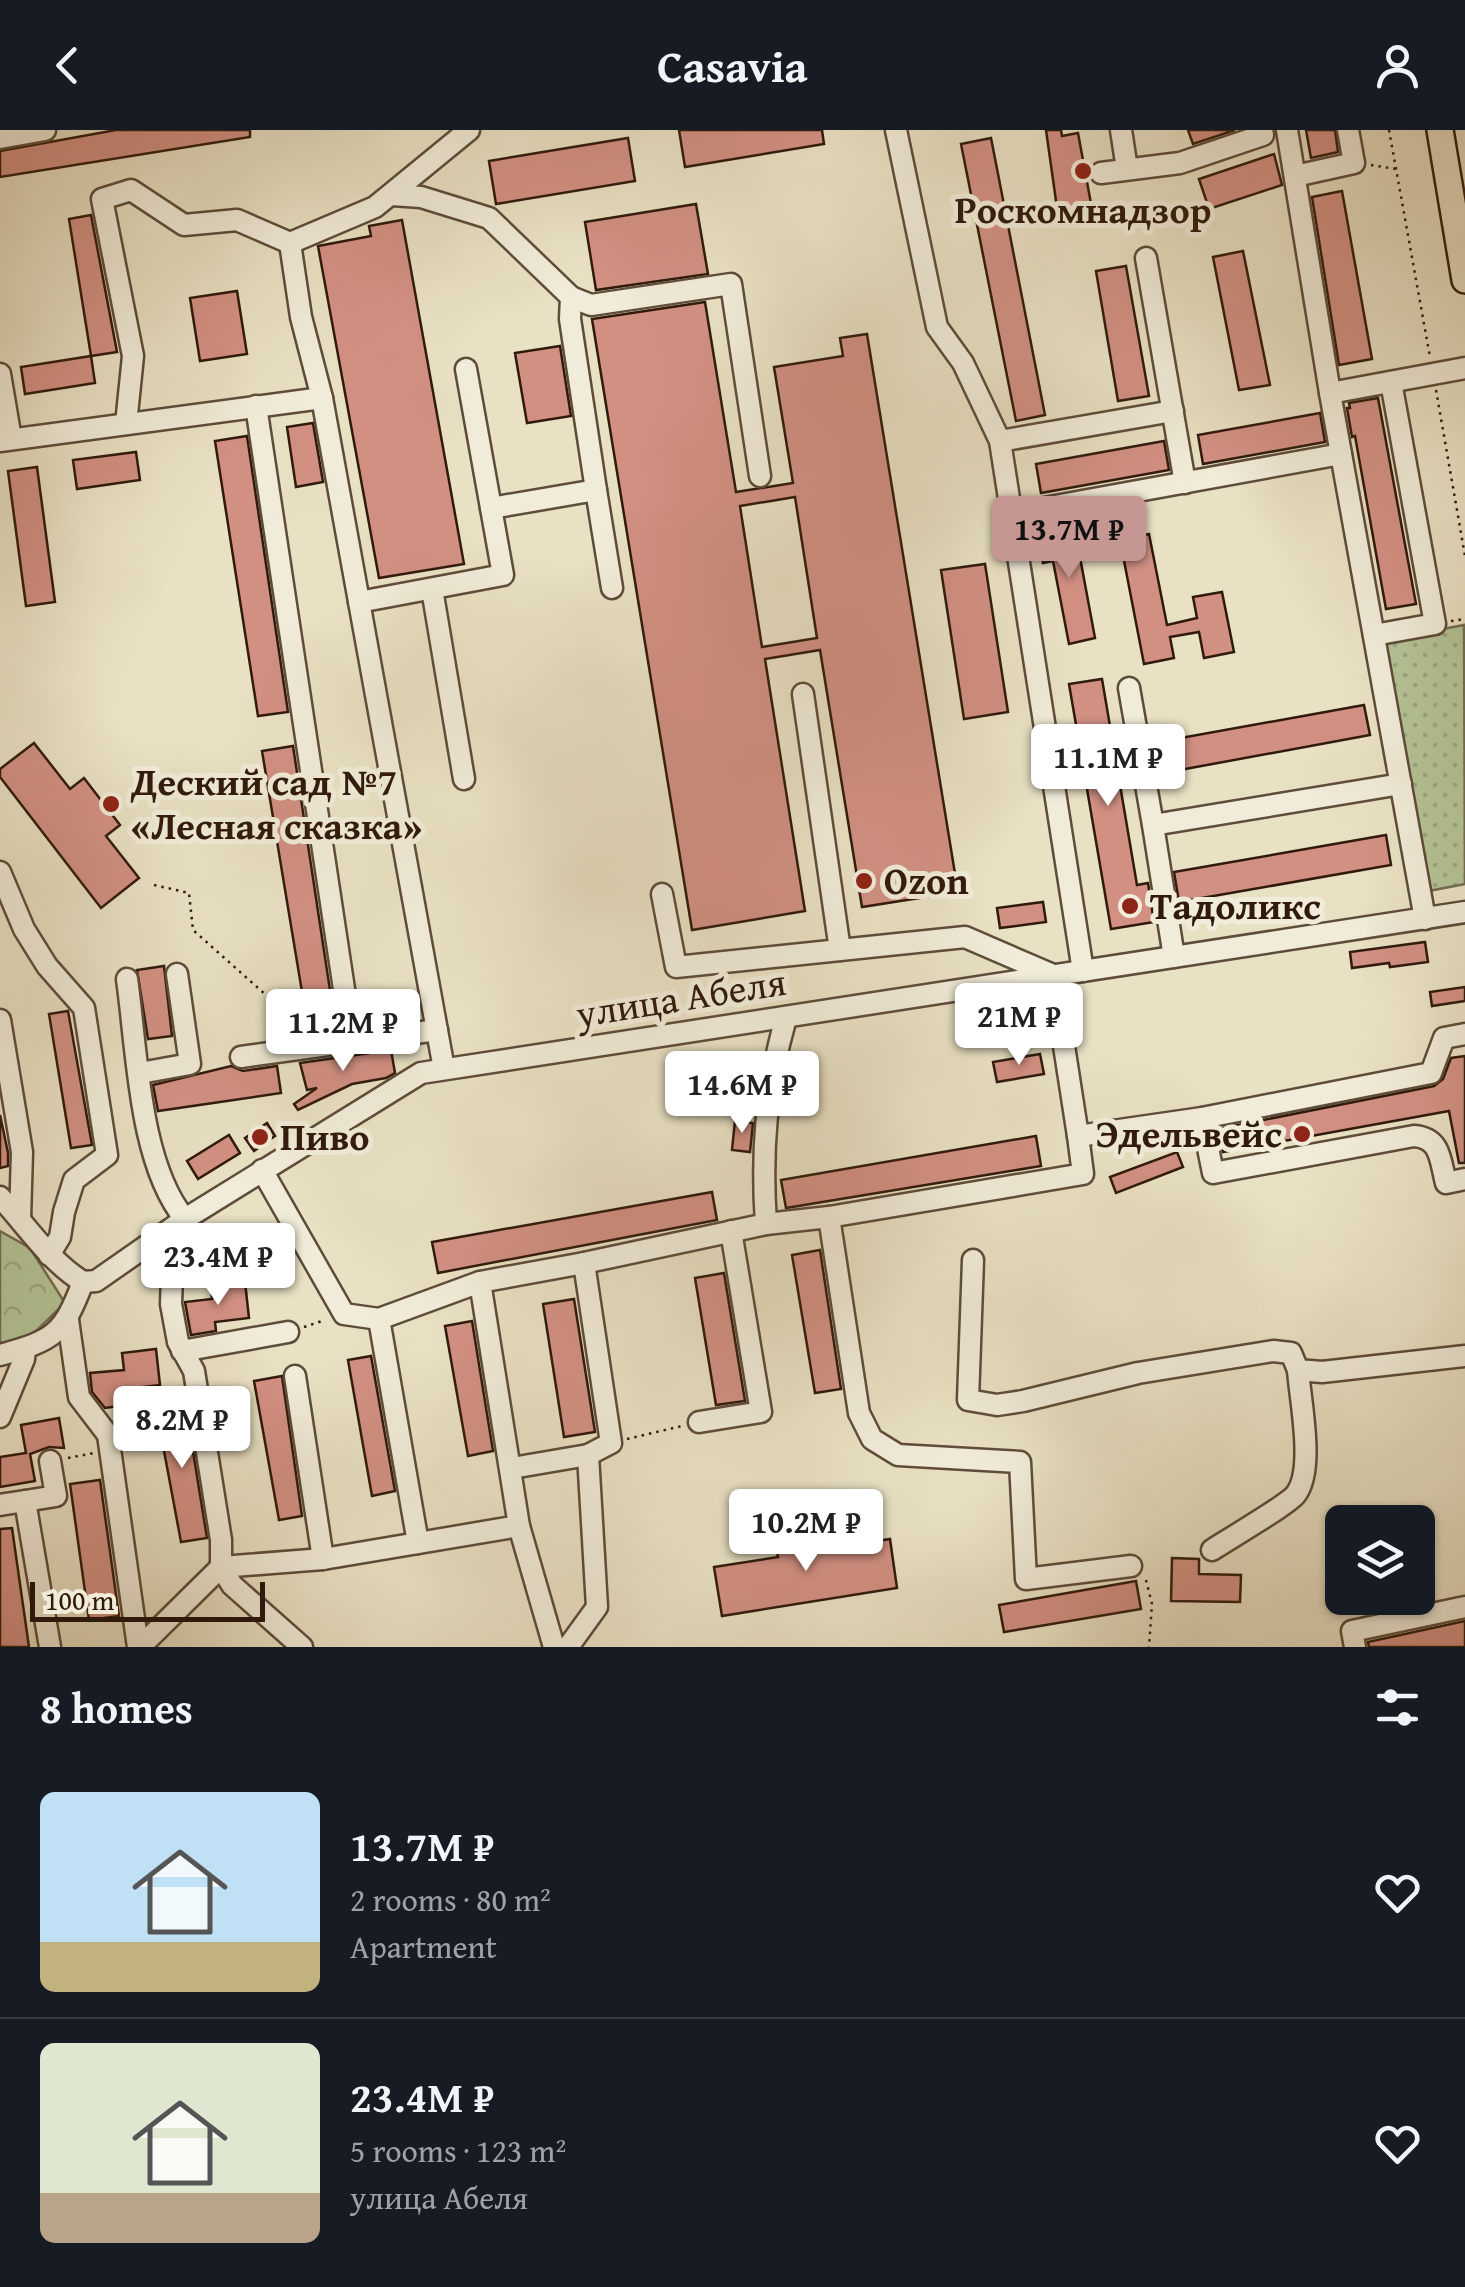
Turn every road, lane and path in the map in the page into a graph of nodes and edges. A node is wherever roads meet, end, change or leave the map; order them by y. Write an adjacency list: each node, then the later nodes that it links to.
1 (46, 130): 10 (street)
2 (470, 130): 16 (street)
3 (896, 130): 33 (street)
4 (1121, 130): 12 (street)
5 (1262, 130): 12 (street)
6 (1288, 130): 15 (street)
7 (1348, 130): 11 (street)
8 (1389, 130): 13 (path)
9 (1440, 130): 17 (main road)
10 (0, 138)
11 (1354, 163): 13 (path); 15 (street)
12 (1127, 169): 14 (street)
13 (1396, 169): 25 (path)
14 (1102, 173)
15 (1296, 176): 27 (street)
16 (392, 195): 18 (street); 21 (street)
17 (1459, 215): 20 (main road)
18 (290, 243): 28 (street); 31 (street)
19 (1146, 258): 30 (street)
20 (1465, 280)
21 (571, 297): 35 (street); 37 (street)
22 (466, 368): 38 (street)
23 (1465, 368): 25 (street)
24 (0, 374): 32 (street)
25 (1433, 374): 26 (street); 40 (path)
26 (1392, 382): 27 (street); 44 (street)
27 (1330, 393): 34 (street)
28 (322, 398): 29 (street); 43 (street)
29 (256, 406): 31 (street); 65 (street)
30 (1173, 411): 33 (street); 36 (street)
31 (126, 424): 32 (street)
32 (5, 440)
33 (1000, 440): 39 (street)
34 (1341, 454): 36 (street); 44 (street)
35 (760, 476)
36 (1185, 483): 39 (street)
37 (596, 490): 38 (street); 42 (street)
38 (490, 508): 41 (street)
39 (1011, 514): 57 (street)
40 (1465, 556)
41 (432, 588): 43 (street); 47 (street)
42 (612, 588)
43 (359, 602): 63 (street)
44 (1374, 635): 48 (street)
45 (1128, 688): 49 (street)
46 (803, 694): 55 (street)
47 (464, 779)
48 (1400, 784): 49 (street); 54 (street)
49 (1153, 825): 56 (street)
50 (0, 872): 80 (street)
51 (154, 885): 66 (path)
52 (662, 894): 55 (street)
53 (1465, 912): 54 (street, улица Абеля)
54 (1425, 919): 56 (street, улица Абеля)
55 (840, 950): 59 (street)
56 (1174, 957): 57 (street, улица Абеля)
57 (1083, 971): 59 (street, улица Абеля)
58 (177, 974): 69 (street)
59 (1054, 975): 61 (street, улица Абеля); 71 (street)
60 (127, 978): 69 (street)
61 (786, 1018): 68 (street, улица Абеля); 77 (street)
62 (0, 1020): 75 (street)
63 (437, 1030): 65 (street); 68 (street)
64 (1465, 1034): 70 (street)
65 (352, 1042): 66 (street)
66 (300, 1049): 67 (street)
67 (241, 1057)
68 (444, 1069): 72 (street, улица Абеля)
69 (140, 1073): 78 (street)
70 (1202, 1118): 71 (street); 73 (street)
71 (1078, 1136): 76 (street)
72 (262, 1170): 78 (street, улица Абеля); 85 (street)
73 (1465, 1179)
74 (0, 1197): 75 (street)
75 (20, 1218): 80 (street)
76 (828, 1218): 77 (street); 108 (street)
77 (766, 1224): 79 (street)
78 (177, 1225): 83 (street, улица Абеля); 90 (street)
79 (731, 1231): 82 (street); 96 (street)
80 (50, 1255): 83 (street)
81 (974, 1260): 93 (street)
82 (584, 1263): 84 (street); 97 (street)
83 (83, 1282): 87 (street)
84 (480, 1282): 86 (street); 101 (street)
85 (344, 1314): 86 (street); 88 (path)
86 (379, 1319): 105 (street)
87 (68, 1320): 89 (street); 98 (street)
88 (288, 1332): 90 (street)
89 (24, 1348): 91 (street); 95 (street)
90 (182, 1351): 109 (street)
91 (0, 1355)
92 (1465, 1356): 93 (street)
93 (1298, 1370): 106 (street)
94 (295, 1376): 107 (street)
95 (0, 1417)
96 (699, 1422): 97 (path)
97 (610, 1443): 99 (street)
98 (110, 1450): 100 (path); 112 (street)
99 (588, 1455): 101 (street); 115 (street)
100 (50, 1460): 102 (street)
101 (512, 1468): 104 (street)
102 (25, 1501): 103 (street); 111 (street)
103 (0, 1506)
104 (519, 1526): 105 (street); 114 (street)
105 (418, 1543): 107 (street)
106 (1212, 1550)
107 (323, 1559): 109 (street)
108 (1131, 1566): 116 (path)
109 (221, 1567): 112 (street); 113 (street)
110 (1465, 1606): 117 (street)
111 (50, 1647)
112 (139, 1647)
113 (302, 1647)
114 (554, 1647)
115 (568, 1647)
116 (1150, 1647)
117 (1355, 1647)

